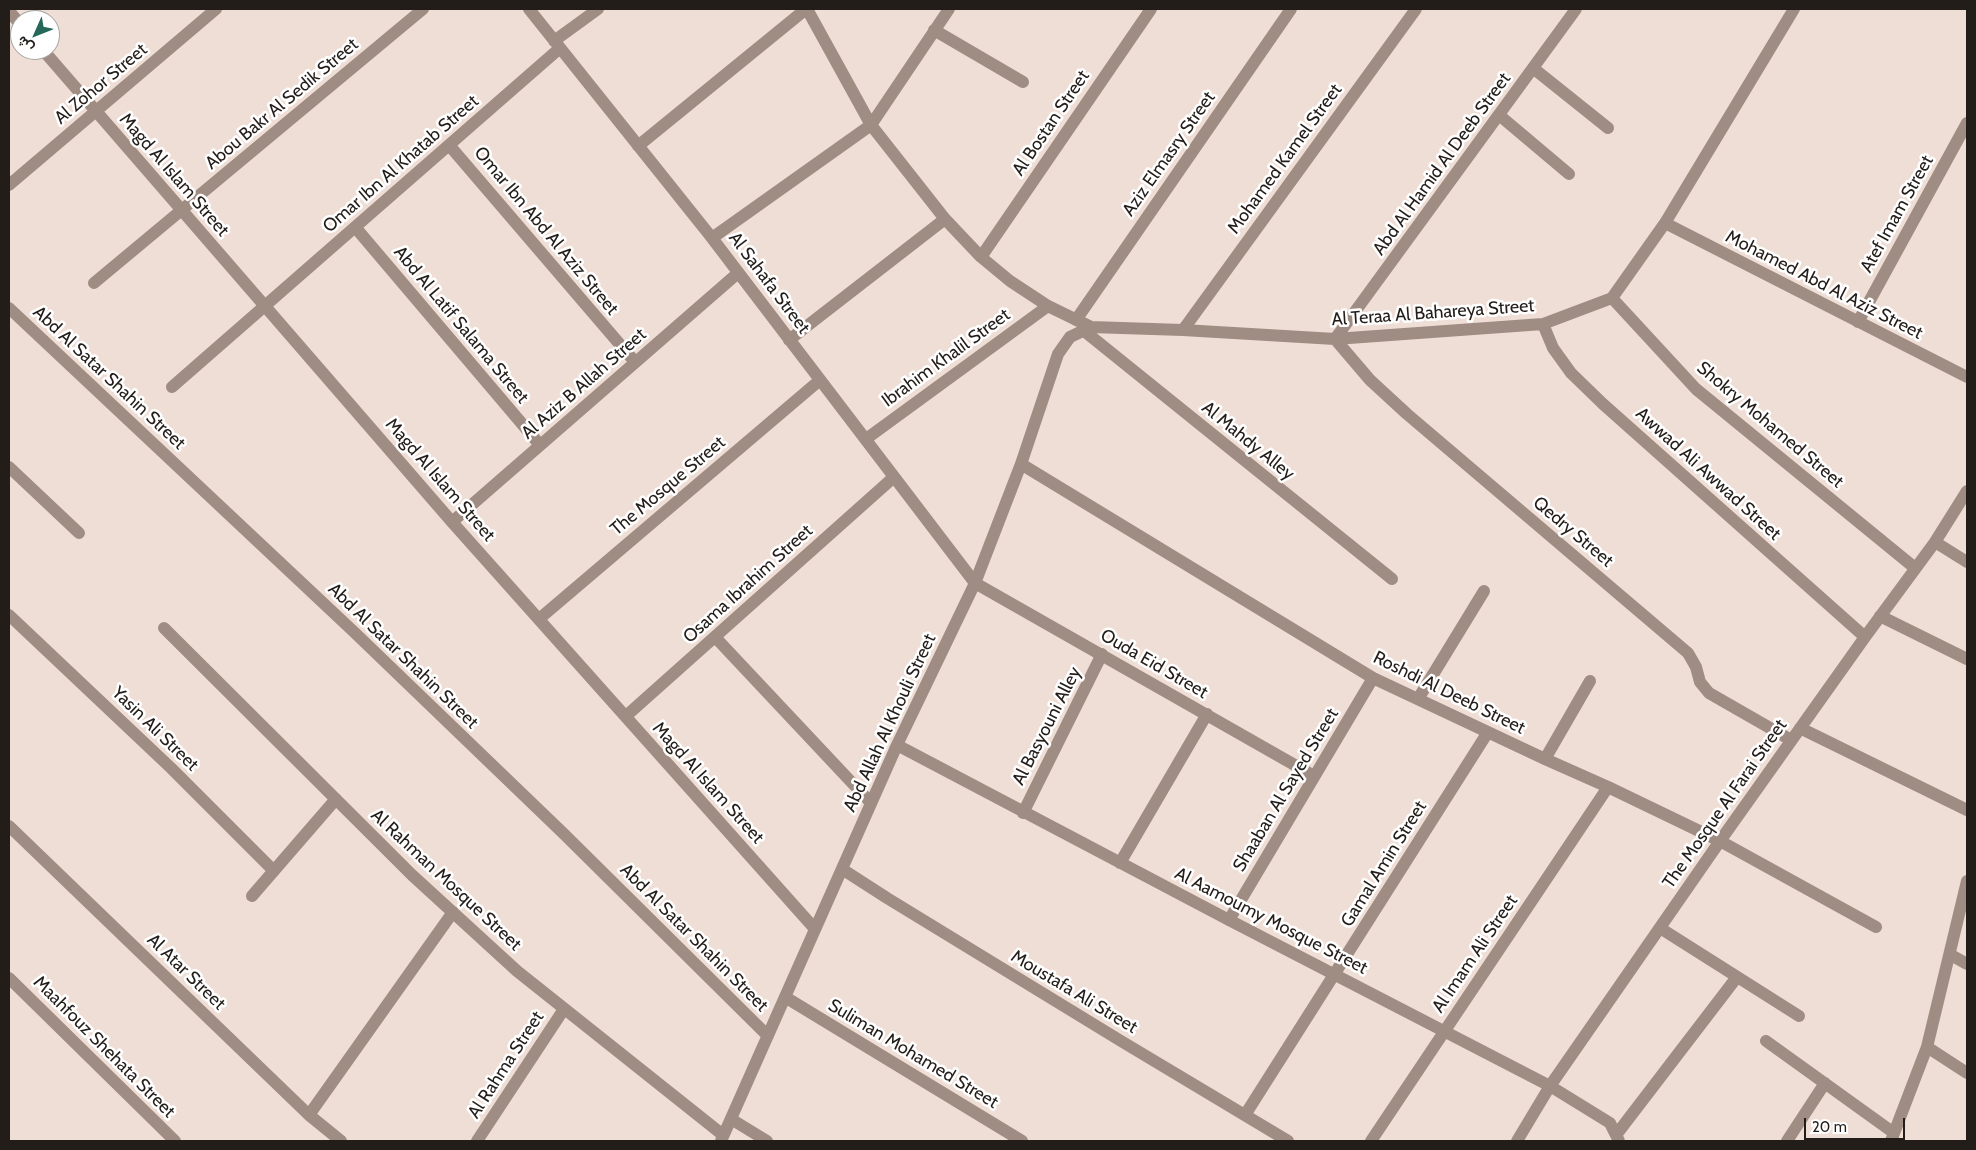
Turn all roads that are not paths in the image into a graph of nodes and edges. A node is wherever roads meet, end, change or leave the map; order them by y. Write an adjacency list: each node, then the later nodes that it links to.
1 (216, 9): 17 (street, Al Zohor Street)
2 (423, 9): 26 (street, Abou Bakr Al Sedik Street)
3 (529, 9): 13 (street, Al Sahafa Street)
4 (598, 9): 13 (street, Omar Ibn Al Khatab Street)
5 (806, 9): 20 (street); 23 (street)
6 (949, 9): 12 (street)
7 (1151, 9): 31 (street, Al Bostan Street)
8 (1291, 9): 40 (street, Aziz Elmasry Street)
9 (1416, 9): 41 (street, Mohamed Kamel Street)
10 (1576, 9): 15 (street, Abd Al Hamid Al Deeb Street)
11 (1794, 9): 28 (street)
12 (934, 30): 16 (street); 20 (street)
13 (557, 45): 22 (street, Omar Ibn Al Khatab Street); 23 (street, Al Sahafa Street)
14 (52, 60): 17 (street, Magd Al Islam Street)
15 (1533, 68): 18 (street, Abd Al Hamid Al Deeb Street); 21 (street)
16 (1023, 82)
17 (95, 111): 25 (street, Al Zohor Street); 26 (street, Magd Al Islam Street)
18 (1499, 115): 24 (street); 42 (street, Abd Al Hamid Al Deeb Street)
19 (1967, 123): 38 (street, Atef Imam Street)
20 (871, 125): 27 (street); 30 (street)
21 (1608, 128)
22 (449, 145): 29 (street, Omar Ibn Al Khatab Street); 44 (street, Omar Ibn Abd Al Aziz Street)
23 (638, 146): 30 (street, Al Sahafa Street)
24 (1569, 174)
25 (9, 185)
26 (181, 210): 33 (street, Abou Bakr Al Sedik Street); 35 (street, Magd Al Islam Street)
27 (945, 218): 31 (street); 43 (street)
28 (1665, 223): 34 (street); 38 (street, Mohamed Abd Al Aziz Street)
29 (355, 226): 35 (street, Omar Ibn Al Khatab Street); 49 (street, Abd Al Latif Salama Street)
30 (712, 238): 32 (street, Al Sahafa Street)
31 (981, 257): 36 (street)
32 (738, 273): 43 (street, Al Sahafa Street); 44 (street, Al Aziz B Allah Street)
33 (94, 283)
34 (1612, 298): 39 (street, Al Teraa Al Bahareya Street); 58 (street, Shokry Mohamed Street)
35 (264, 306): 47 (street, Omar Ibn Al Khatab Street); 54 (street, Magd Al Islam Street)
36 (1048, 306): 40 (street); 48 (street, Ibrahim Khalil Street)
37 (9, 308): 107 (street, Abd Al Satar Shahin Street)
38 (1858, 322): 45 (street, Mohamed Abd Al Aziz Street)
39 (1543, 324): 42 (street, Al Teraa Al Bahareya Street); 67 (street, Awwad Ali Awwad Street)
40 (1084, 326): 41 (street, Al Teraa Al Bahareya Street); 50 (street, Abd Allah Al Khouli Street); 59 (street, Al Mahdy Alley)
41 (1183, 330): 42 (street, Al Teraa Al Bahareya Street)
42 (1335, 339): 77 (street, Qedry Street)
43 (790, 340): 46 (street, Al Sahafa Street)
44 (635, 362): 49 (street, Al Aziz B Allah Street)
45 (1967, 377)
46 (820, 380): 48 (street, Al Sahafa Street); 64 (street, The Mosque Street)
47 (172, 387)
48 (866, 439): 52 (street, Al Sahafa Street)
49 (540, 445): 54 (street, Al Aziz B Allah Street)
50 (1021, 464): 60 (street, Abd Allah Al Khouli Street); 70 (street, Roshdi Al Deeb Street)
51 (9, 467): 55 (street)
52 (894, 477): 60 (street, Al Sahafa Street); 66 (street, Osama Ibrahim Street)
53 (1967, 491): 56 (street, The Mosque Al Farai Street)
54 (452, 522): 64 (street, Magd Al Islam Street)
55 (79, 533)
56 (1934, 542): 57 (street); 58 (street, The Mosque Al Farai Street)
57 (1967, 562)
58 (1915, 568): 63 (street, The Mosque Al Farai Street)
59 (1392, 578)
60 (975, 583): 68 (street, Ouda Eid Street); 78 (street, Abd Allah Al Khouli Street)
61 (1484, 591): 72 (street)
62 (9, 615): 90 (street, Yasin Ali Street)
63 (1880, 616): 67 (street, The Mosque Al Farai Street); 69 (street)
64 (539, 619): 74 (street, Magd Al Islam Street)
65 (164, 628): 82 (street, Al Rahman Mosque Street)
66 (715, 637): 74 (street, Osama Ibrahim Street); 83 (street)
67 (1865, 637): 75 (street, The Mosque Al Farai Street)
68 (1102, 654): 73 (street, Ouda Eid Street); 85 (street, Al Basyouni Alley)
69 (1967, 659)
70 (1373, 678): 72 (street, Roshdi Al Deeb Street); 80 (street, Shaaban Al Sayed Street)
71 (1590, 681): 79 (street)
72 (1418, 699): 76 (street, Roshdi Al Deeb Street)
73 (1207, 714): 80 (street, Ouda Eid Street); 88 (street)
74 (626, 716): 96 (street, Magd Al Islam Street)
75 (1800, 728): 77 (street, The Mosque Al Farai Street); 84 (street)
76 (1488, 732): 79 (street, Roshdi Al Deeb Street); 100 (street, Gamal Amin Street)
77 (1791, 740): 87 (street, The Mosque Al Farai Street)
78 (897, 745): 83 (street, Abd Allah Al Khouli Street); 85 (street, Al Aamoumy Mosque Street)
79 (1545, 759): 81 (street, Roshdi Al Deeb Street)
80 (1314, 776): 94 (street, Shaaban Al Sayed Street)
81 (1608, 787): 87 (street, Roshdi Al Deeb Street); 106 (street, Al Imam Ali Street)
82 (336, 799): 90 (street); 93 (street, Al Rahman Mosque Street)
83 (871, 803): 89 (street, Abd Allah Al Khouli Street)
84 (1967, 810)
85 (1023, 812): 88 (street, Al Aamoumy Mosque Street)
86 (9, 826): 113 (street, Al Atar Street)
87 (1720, 841): 95 (street, Roshdi Al Deeb Street); 97 (street, The Mosque Al Farai Street)
88 (1120, 863): 94 (street, Al Aamoumy Mosque Street)
89 (842, 869): 96 (street, Abd Allah Al Khouli Street); 114 (street, Moustafa Ali Street)
90 (274, 872): 92 (street)
91 (1967, 881): 98 (street)
92 (252, 896)
93 (453, 912): 104 (street, Al Rahman Mosque Street); 113 (street)
94 (1229, 920): 100 (street, Al Aamoumy Mosque Street)
95 (1876, 927)
96 (816, 928): 103 (street, Abd Allah Al Khouli Street)
97 (1660, 928): 101 (street); 112 (street, The Mosque Al Farai Street)
98 (1951, 955): 99 (street); 109 (street)
99 (1967, 964)
100 (1335, 974): 106 (street, Al Aamoumy Mosque Street); 114 (street, Gamal Amin Street)
101 (1737, 977): 105 (street); 118 (street)
102 (9, 978): 119 (street, Maahfouz Shehata Street)
103 (785, 997): 107 (street, Abd Allah Al Khouli Street); 123 (street, Suliman Mohamed Street)
104 (564, 1009): 117 (street, Al Rahman Mosque Street); 121 (street, Al Rahma Street)
105 (1799, 1016)
106 (1444, 1031): 112 (street, Al Aamoumy Mosque Street); 125 (street, Al Imam Ali Street)
107 (768, 1036): 115 (street, Abd Allah Al Khouli Street)
108 (1766, 1041): 111 (street)
109 (1927, 1048): 110 (street); 116 (street)
110 (1967, 1073)
111 (1825, 1083): 116 (street); 127 (street)
112 (1550, 1086): 118 (street, Al Aamoumy Mosque Street); 126 (street, The Mosque Al Farai Street)
113 (309, 1115): 120 (street, Al Atar Street)
114 (1245, 1116): 124 (street, Moustafa Ali Street)
115 (731, 1119): 117 (street, Abd Allah Al Khouli Street); 122 (street)
116 (1892, 1137)
117 (722, 1138)
118 (1617, 1138)
119 (175, 1141)
120 (342, 1141)
121 (477, 1141)
122 (767, 1141)
123 (1022, 1141)
124 (1288, 1141)
125 (1371, 1141)
126 (1517, 1141)
127 (1787, 1141)

